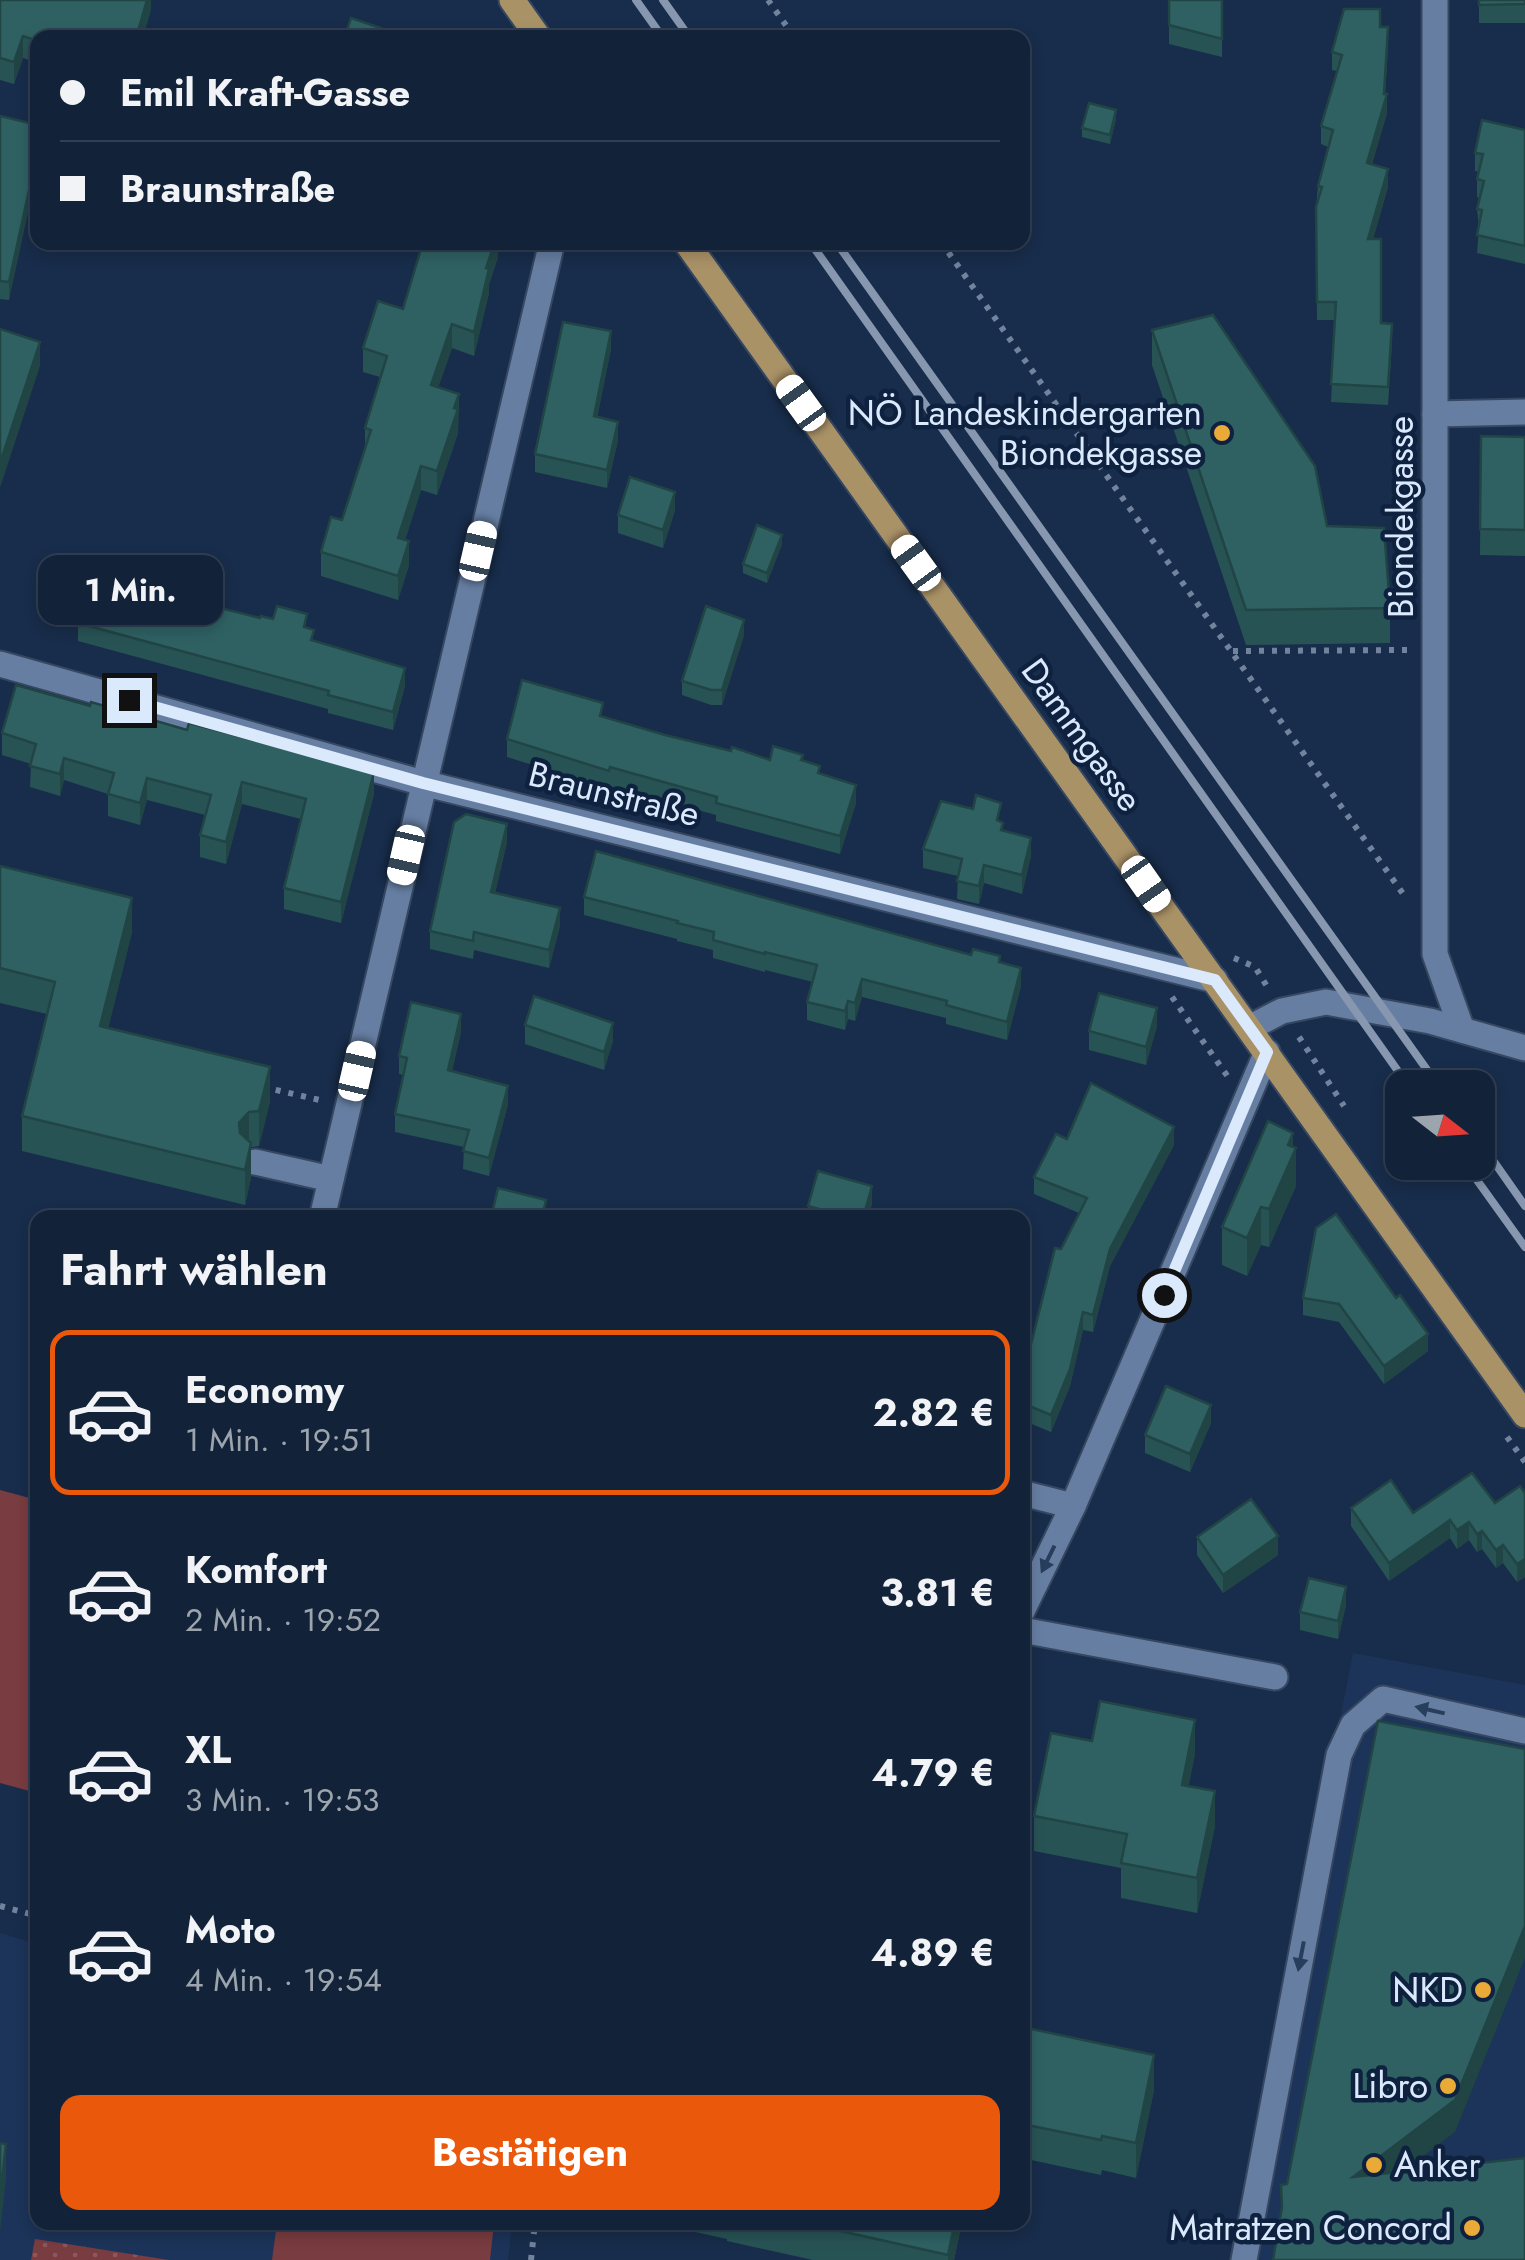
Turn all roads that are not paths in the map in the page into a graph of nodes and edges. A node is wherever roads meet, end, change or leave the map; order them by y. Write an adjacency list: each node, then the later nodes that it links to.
1 (512, 0): 3 (main road)
2 (1435, 0): 7 (street, Biondekgasse)
3 (533, 30)
4 (550, 250): 9 (street)
5 (692, 250): 10 (main road, Dammgasse)
6 (1525, 412): 7 (street)
7 (1435, 414): 12 (street, Biondekgasse)
8 (0, 664): 9 (street, Braunstraße)
9 (423, 783): 10 (street, Braunstraße); 16 (street)
10 (1215, 980): 11 (main road, Dammgasse)
11 (1250, 1028): 12 (street); 14 (main road, Dammgasse)
12 (1462, 1030): 13 (street)
13 (1525, 1048)
14 (1267, 1052): 18 (main road, Dammgasse); 20 (street)
15 (255, 1162): 16 (street)
16 (331, 1179): 17 (street)
17 (324, 1210)
18 (1525, 1415)
19 (1030, 1496): 20 (street)
20 (1073, 1506): 21 (street, one-way to 21)
21 (1030, 1595)
22 (1030, 1632): 23 (street)
23 (1275, 1678)
24 (1525, 1731): 25 (street, one-way to 25)
25 (1244, 2260)

